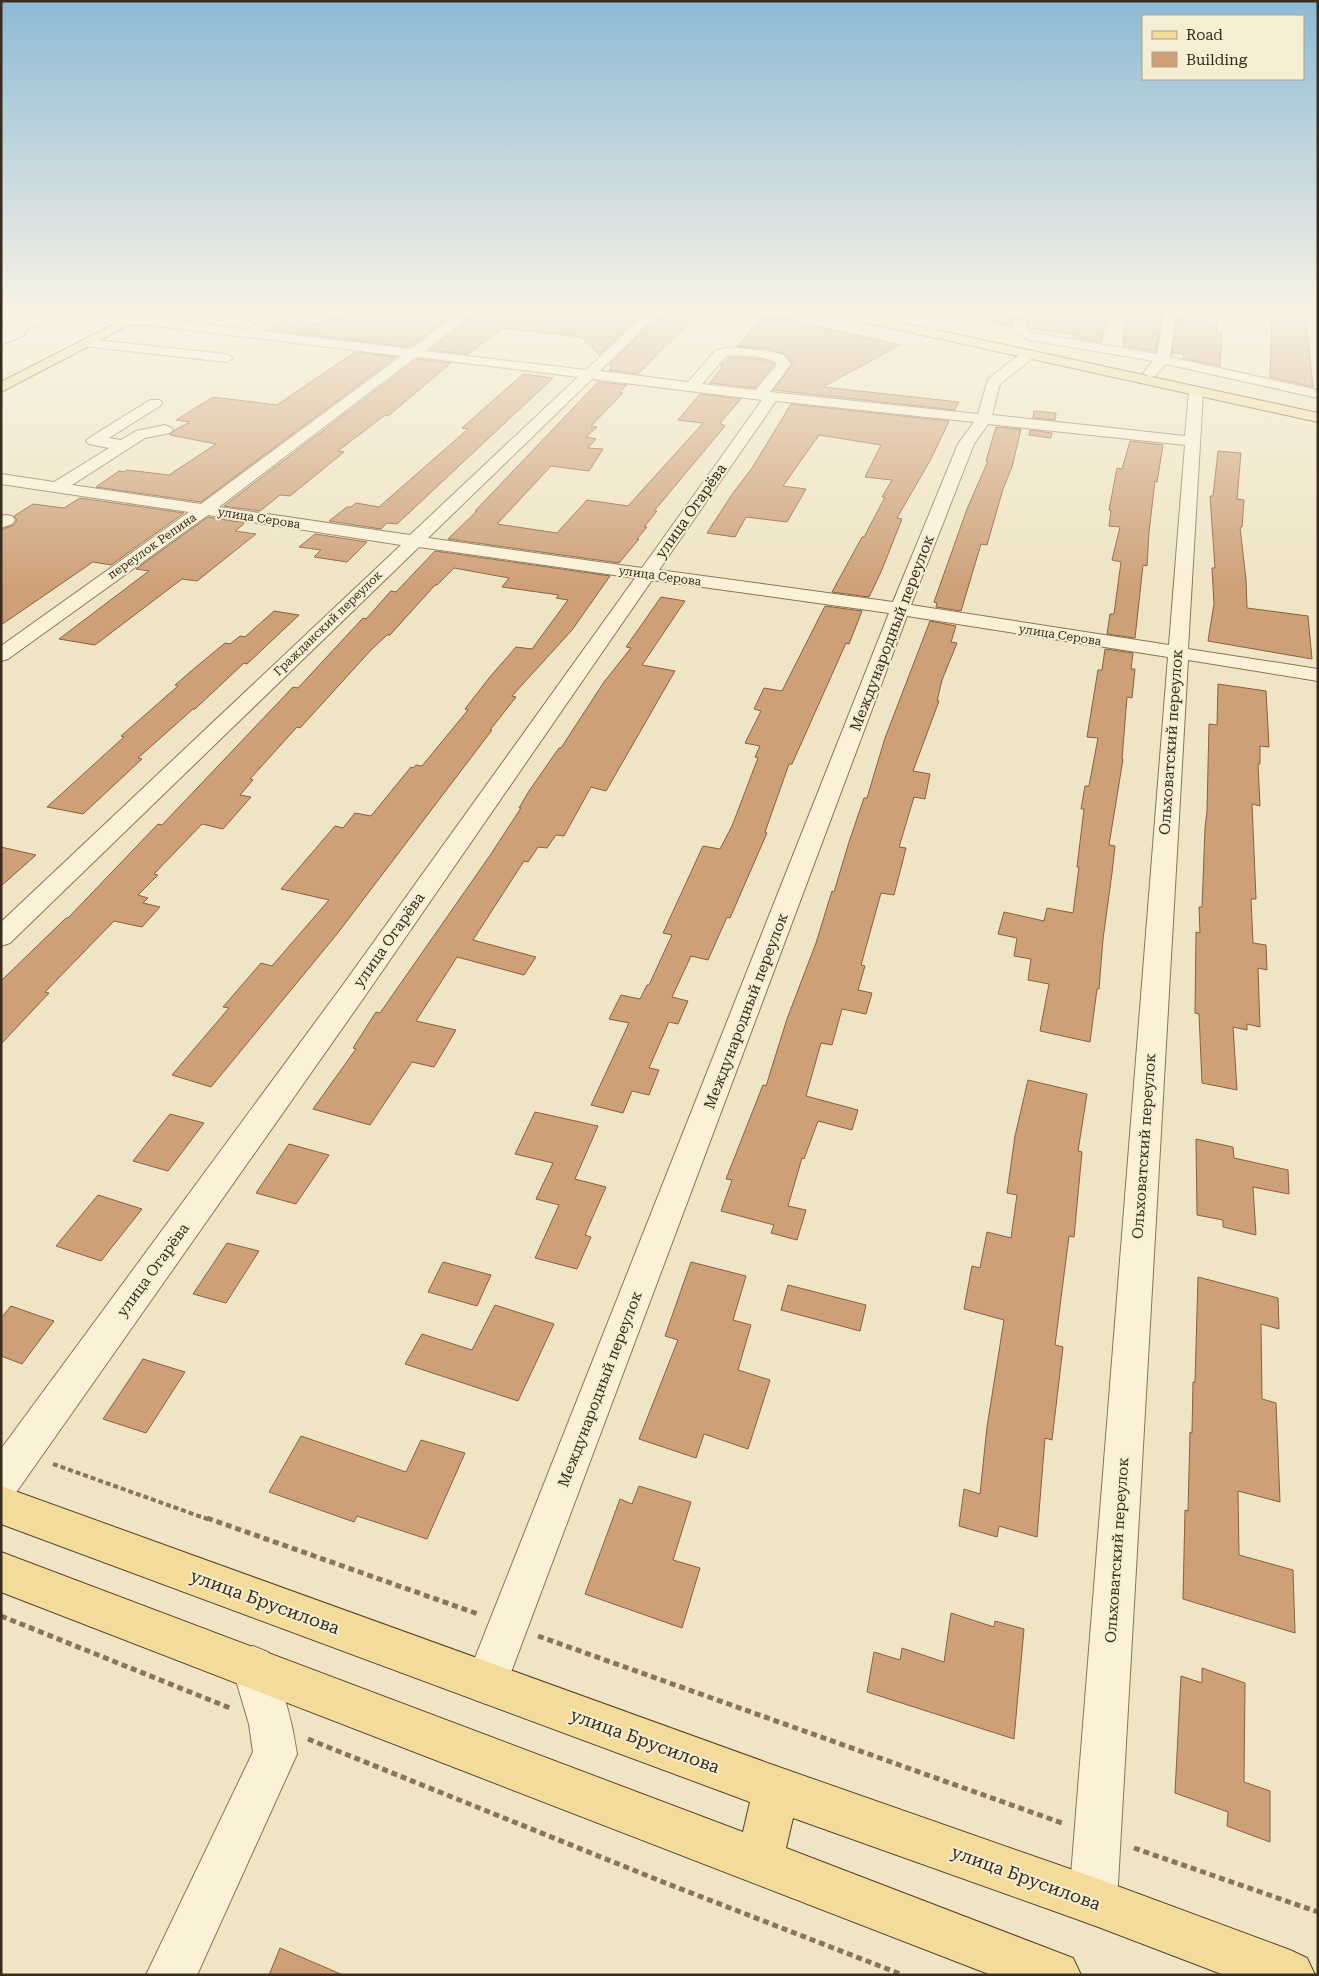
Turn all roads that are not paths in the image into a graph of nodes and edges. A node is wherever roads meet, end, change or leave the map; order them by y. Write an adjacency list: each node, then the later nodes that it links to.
1 (347, 402): 18 (street, переулок Репина)
2 (559, 402): 19 (street, Гражданский переулок)
3 (761, 402): 20 (street, улица Огарёва)
4 (834, 402): 11 (street)
5 (988, 402): 11 (street, Международный переулок)
6 (1195, 402): 14 (street, Ольховатский переулок)
7 (1244, 402): 12 (main road)
8 (1268, 402): 10 (main road)
9 (155, 403): 15 (street)
10 (1318, 413)
11 (984, 418): 14 (street); 21 (street, Международный переулок)
12 (1318, 418)
13 (165, 430): 15 (street)
14 (1191, 441): 22 (street, Ольховатский переулок)
15 (124, 445): 17 (street)
16 (1, 479): 17 (street, улица Серова)
17 (57, 487): 18 (street, улица Серова)
18 (204, 510): 19 (street, улица Серова); 23 (street, переулок Репина)
19 (412, 541): 20 (street, улица Серова); 25 (street, Гражданский переулок)
20 (646, 574): 21 (street, улица Серова); 26 (street, улица Огарёва)
21 (900, 609): 22 (street, улица Серова); 30 (street, Международный переулок)
22 (1177, 654): 24 (street, улица Серова); 33 (street, Ольховатский переулок)
23 (1, 655)
24 (1318, 675)
25 (1, 937)
26 (1, 1481)
27 (1, 1505): 30 (main road, улица Брусилова)
28 (1, 1572): 29 (main road)
29 (253, 1668): 32 (main road); 34 (street)
30 (486, 1683): 31 (main road, улица Брусилова)
31 (776, 1789): 32 (main road); 33 (main road, улица Брусилова)
32 (760, 1862): 35 (main road)
33 (1093, 1901): 36 (main road, улица Брусилова)
34 (171, 1975)
35 (1056, 1975)
36 (1290, 1975)

